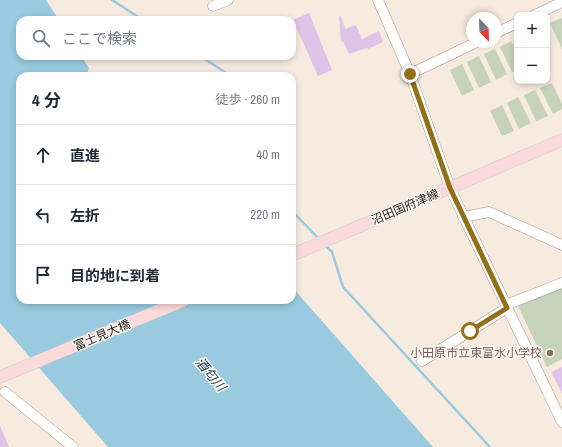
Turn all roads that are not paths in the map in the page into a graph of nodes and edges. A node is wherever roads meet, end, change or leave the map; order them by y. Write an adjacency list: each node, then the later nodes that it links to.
1 (228, 0): 4 (street)
2 (378, 0): 9 (street)
3 (562, 2): 5 (street)
4 (212, 6)
5 (541, 12)
6 (514, 24): 7 (street)
7 (502, 30)
8 (466, 47): 9 (street)
9 (410, 74): 11 (street)
10 (562, 140): 11 (main road, 沼田国府津線)
11 (450, 188): 12 (street); 14 (main road, 沼田国府津線)
12 (463, 217): 13 (street); 17 (street)
13 (562, 245)
14 (296, 253)
15 (562, 283): 17 (street)
16 (175, 304): 19 (main road, 富士見大橋)
17 (507, 307): 18 (street); 21 (street)
18 (422, 361)
19 (0, 378)
20 (5, 392): 22 (street)
21 (562, 422)
22 (73, 447)

